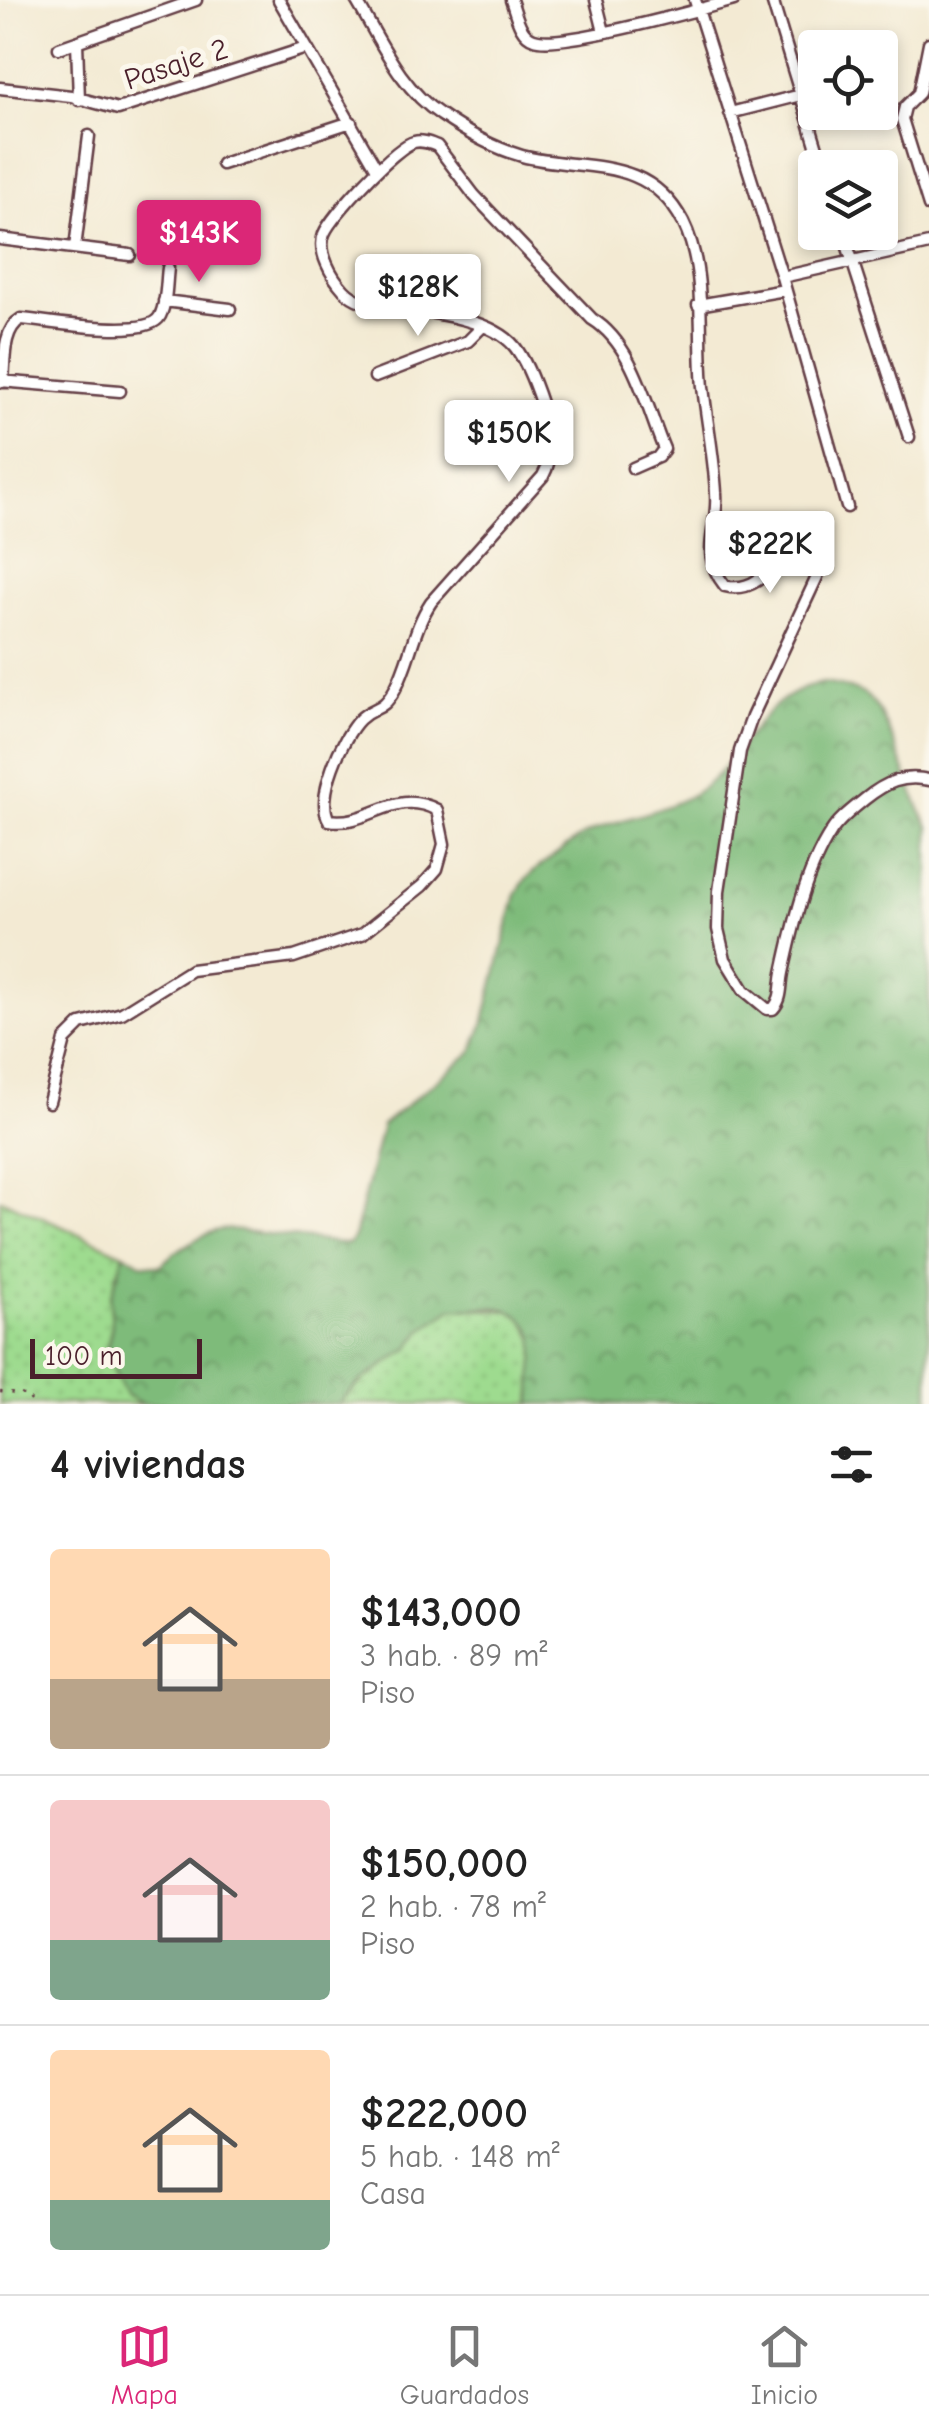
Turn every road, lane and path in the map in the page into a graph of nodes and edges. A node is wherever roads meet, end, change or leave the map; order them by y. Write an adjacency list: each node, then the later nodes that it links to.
1 (196, 0): 10 (street)
2 (279, 0): 13 (street)
3 (356, 0): 34 (street)
4 (511, 0): 9 (street)
5 (596, 0): 9 (street)
6 (734, 0): 8 (street)
7 (772, 0): 14 (street)
8 (696, 5): 9 (street); 18 (street)
9 (604, 32)
10 (76, 42): 12 (street); 17 (street)
11 (929, 43): 23 (street)
12 (60, 48)
13 (306, 48): 17 (street, Pasaje 2); 19 (street)
14 (798, 85)
15 (0, 88): 17 (street, Pasaje 2)
16 (798, 96): 18 (street)
17 (79, 100)
18 (730, 113): 31 (street)
19 (351, 122): 21 (street); 22 (street)
20 (89, 136): 26 (street)
21 (222, 164)
22 (377, 169): 36 (street); 41 (street)
23 (929, 206)
24 (0, 238): 26 (street)
25 (929, 244): 29 (street)
26 (75, 248): 28 (street)
27 (848, 250): 29 (street)
28 (130, 255)
29 (851, 260): 31 (street); 40 (street)
30 (168, 268): 33 (street)
31 (782, 277): 32 (street)
32 (786, 290): 34 (street); 42 (street)
33 (164, 301): 35 (street); 38 (street)
34 (698, 305): 43 (street)
35 (230, 309)
36 (482, 327): 37 (street); 44 (street)
37 (374, 377)
38 (1, 382): 39 (street)
39 (120, 391)
40 (910, 436)
41 (633, 468)
42 (847, 507)
43 (929, 780)
44 (50, 1102)
45 (0, 1392): 46 (path)
46 (34, 1404)

